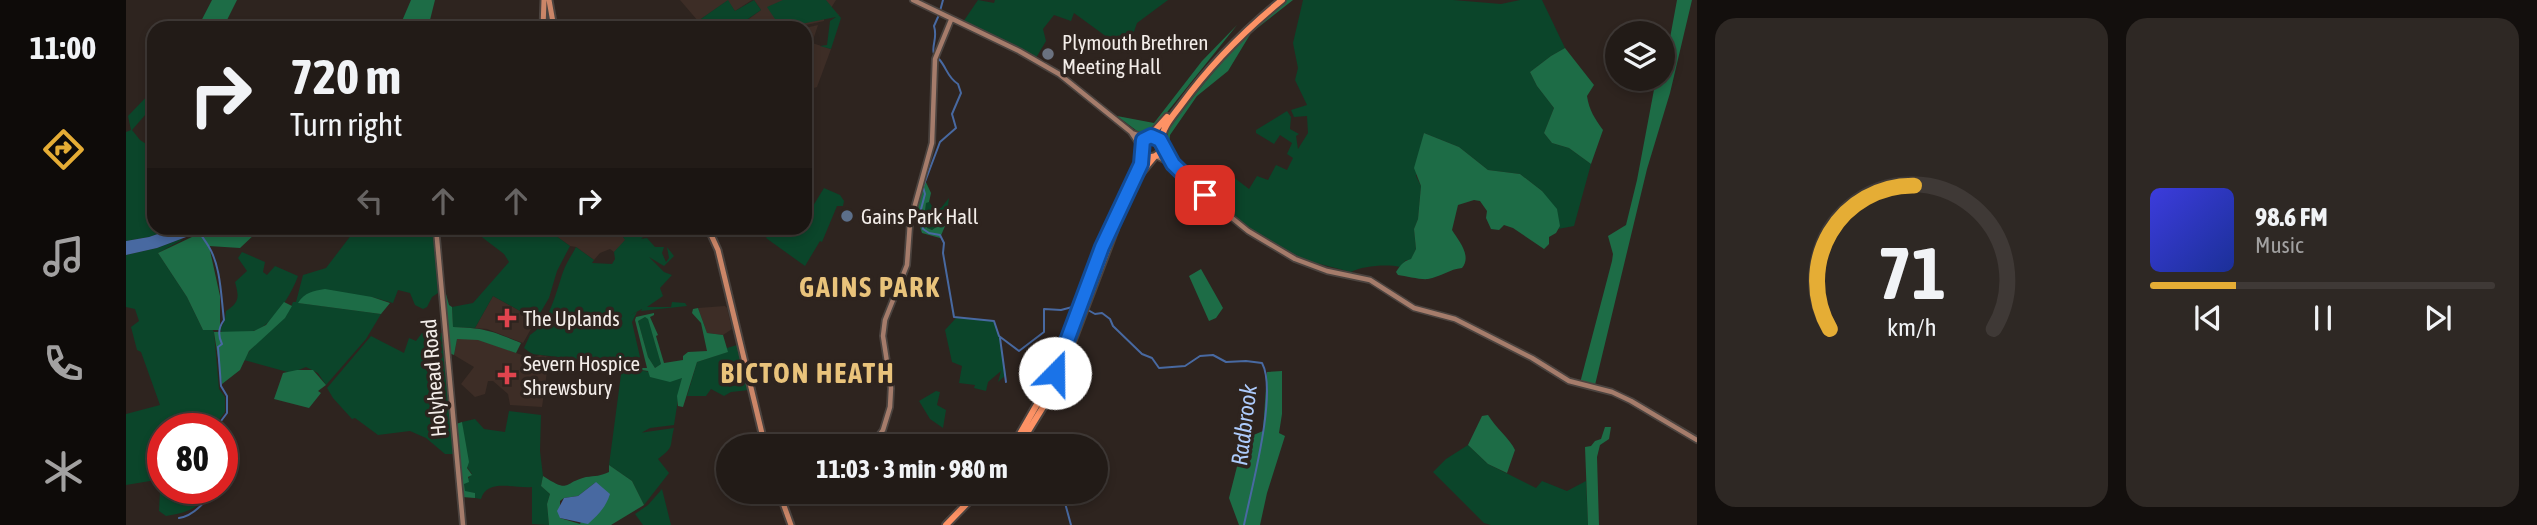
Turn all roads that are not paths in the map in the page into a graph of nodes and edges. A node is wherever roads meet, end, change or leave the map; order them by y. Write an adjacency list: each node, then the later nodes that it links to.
1 (913, 0): 5 (main road)
2 (1275, 0): 9 (highway)
3 (1282, 0): 10 (highway)
4 (548, 1): 6 (main road); 7 (main road)
5 (951, 20): 8 (main road); 17 (main road)
6 (546, 21)
7 (552, 21)
8 (1131, 132): 9 (main road); 11 (main road)
9 (1148, 137): 10 (highway); 11 (highway)
10 (1161, 143): 12 (highway); 13 (main road)
11 (1142, 150): 12 (highway); 18 (highway)
12 (1155, 157): 13 (main road); 19 (highway)
13 (1173, 164): 20 (main road)
14 (437, 235): 24 (main road, Holyhead Road)
15 (711, 235): 16 (main road)
16 (762, 434)
17 (880, 434)
18 (1022, 434)
19 (1024, 434)
20 (1697, 440)
21 (783, 504): 25 (main road)
22 (968, 504): 26 (highway)
23 (970, 504): 27 (highway)
24 (463, 525)
25 (791, 525)
26 (946, 525)
27 (952, 525)

